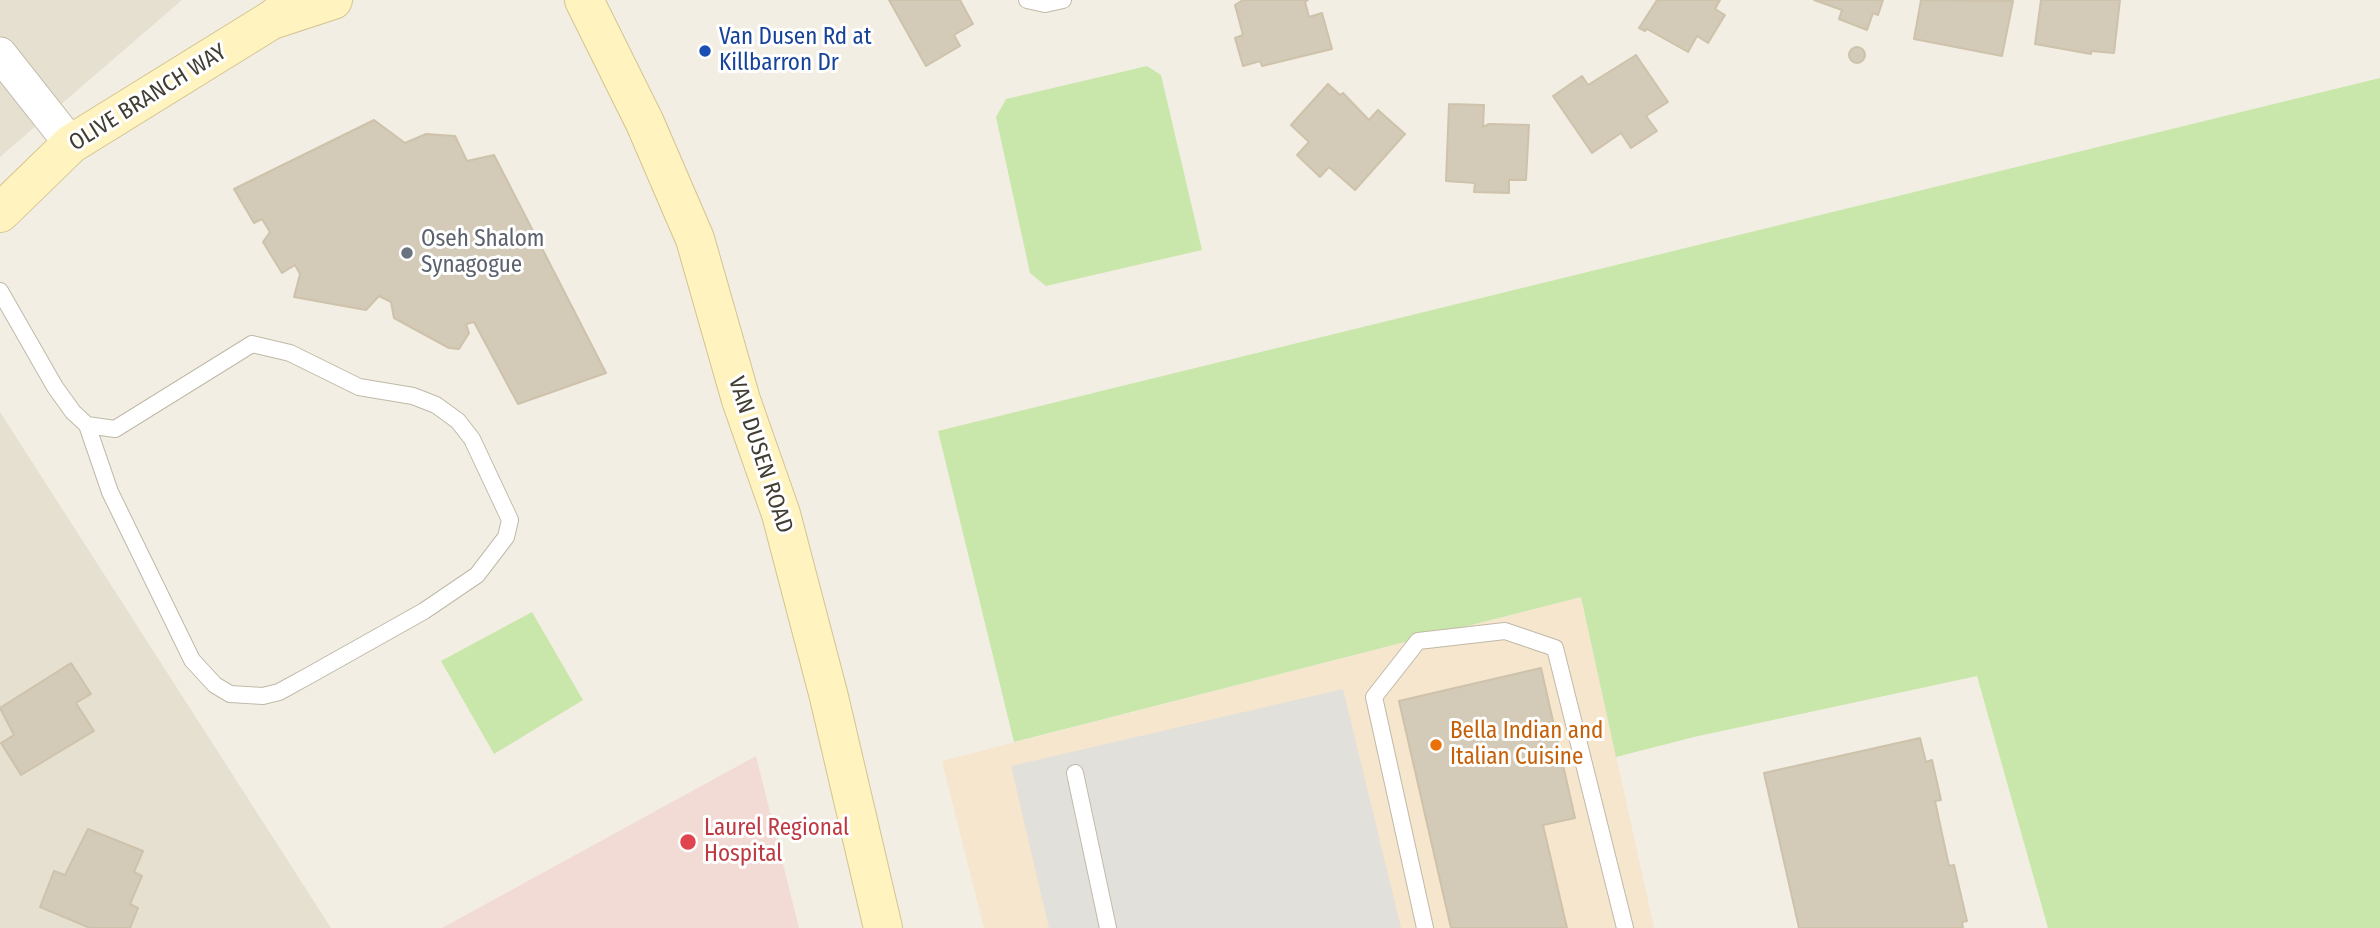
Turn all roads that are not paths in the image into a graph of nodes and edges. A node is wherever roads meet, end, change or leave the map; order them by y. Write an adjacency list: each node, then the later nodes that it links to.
1 (333, 0): 5 (main road, OLIVE BRANCH WAY)
2 (583, 0): 12 (main road, VAN DUSEN ROAD)
3 (1027, 0): 4 (lane)
4 (1063, 0)
5 (285, 10): 7 (main road, OLIVE BRANCH WAY)
6 (0, 54): 7 (street)
7 (71, 144): 8 (main road, OLIVE BRANCH WAY)
8 (0, 213)
9 (0, 291): 10 (lane)
10 (87, 425): 10 (lane)
11 (1075, 773): 13 (lane)
12 (883, 928)
13 (1108, 928)
14 (1424, 928): 15 (lane)
15 (1625, 928)

